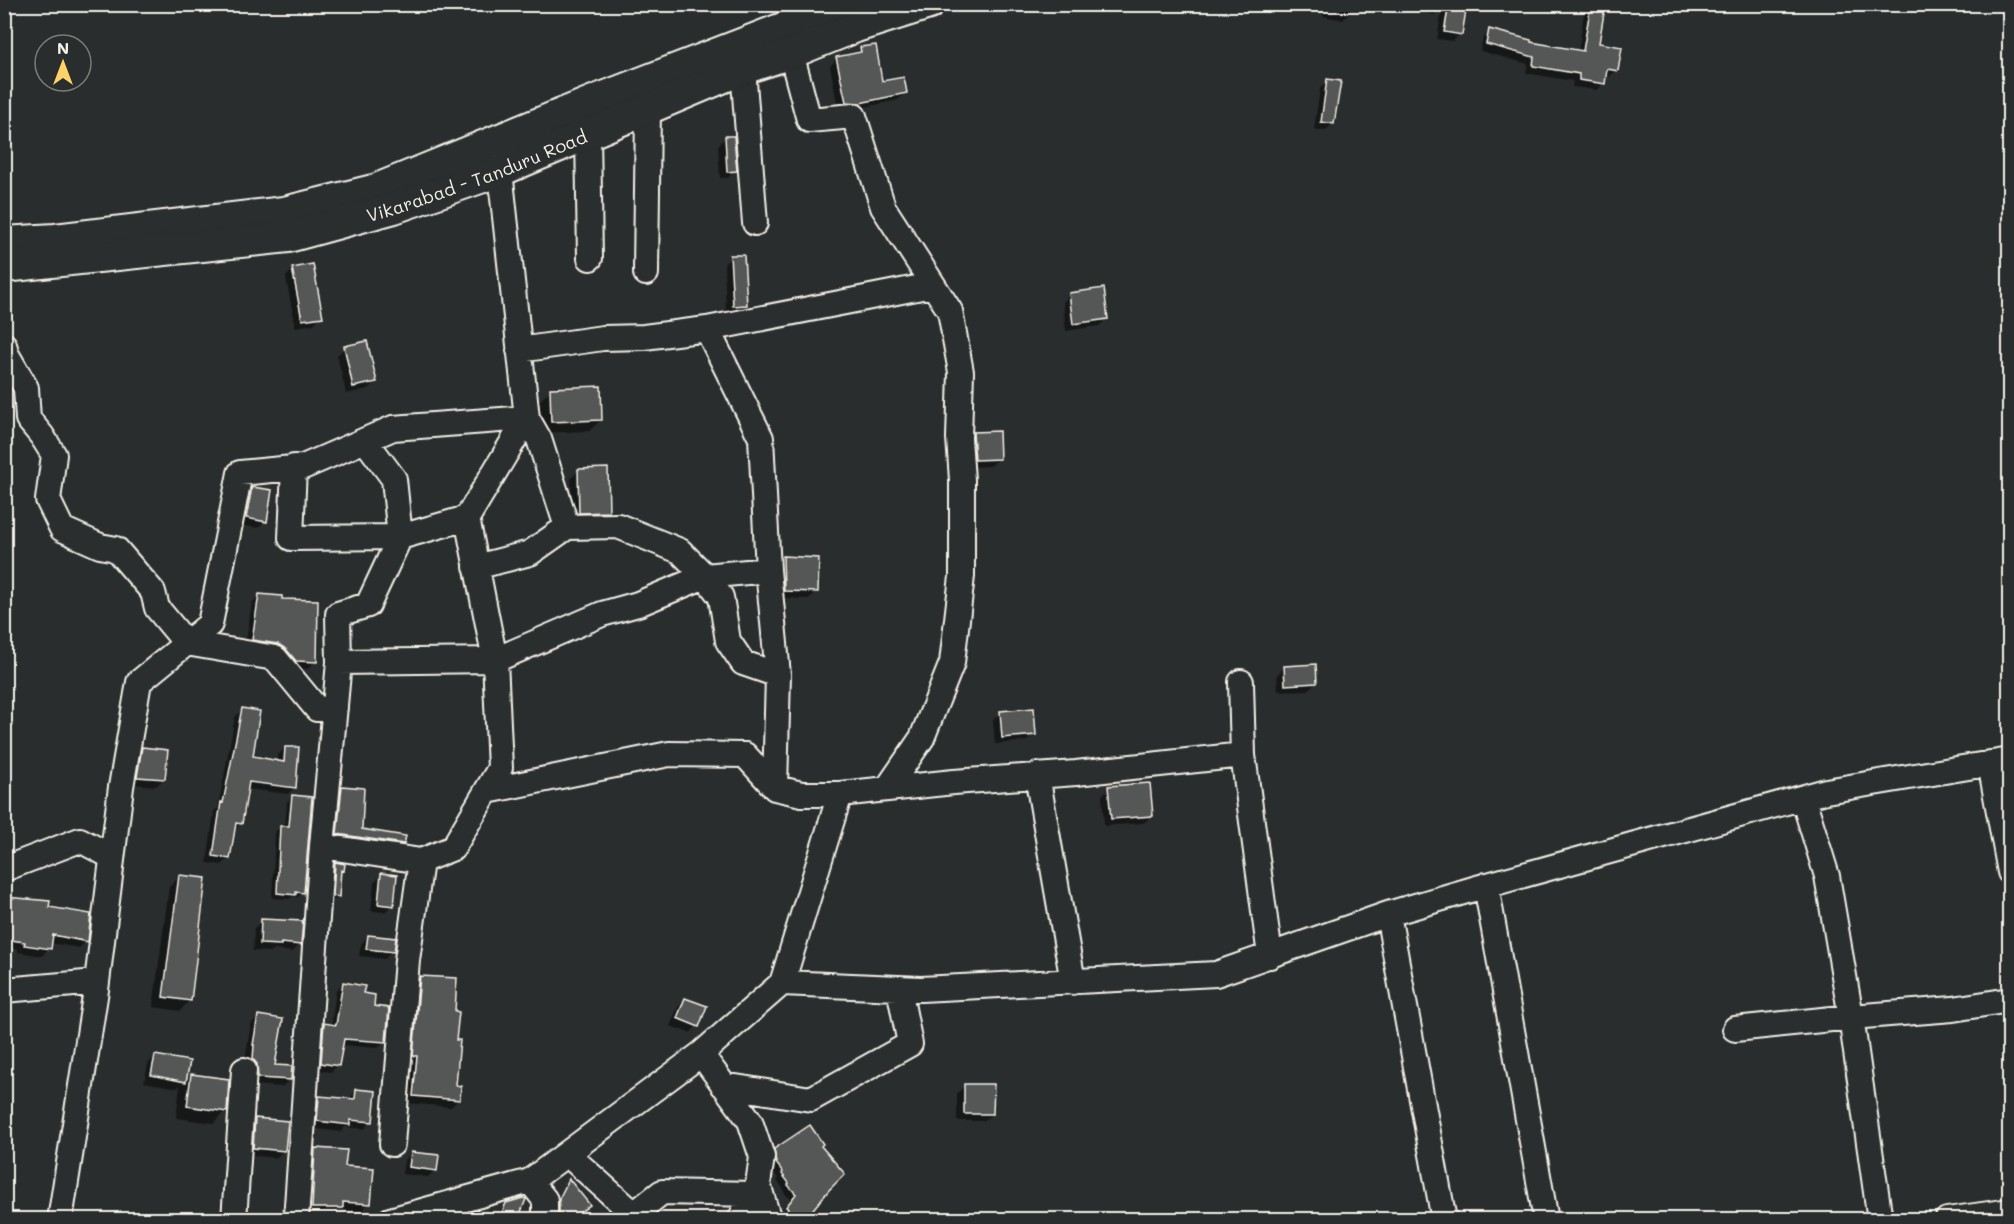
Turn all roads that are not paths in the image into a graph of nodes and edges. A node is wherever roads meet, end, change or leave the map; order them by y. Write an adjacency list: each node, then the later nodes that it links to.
1 (845, 4): 7 (main road, Vikarabad - Tanduru Road)
2 (929, 4): 3 (main road, Vikarabad - Tanduru Road)
3 (791, 53): 4 (main road, Vikarabad - Tanduru Road); 15 (street)
4 (743, 69): 5 (main road, Vikarabad - Tanduru Road); 9 (street)
5 (648, 108): 6 (main road, Vikarabad - Tanduru Road); 14 (street)
6 (588, 133): 7 (main road, Vikarabad - Tanduru Road); 12 (street)
7 (548, 135): 8 (main road, Vikarabad - Tanduru Road); 11 (main road, Vikarabad - Tanduru Road)
8 (500, 171): 11 (main road, Vikarabad - Tanduru Road); 18 (street)
9 (755, 223)
10 (4, 242): 11 (main road, Vikarabad - Tanduru Road)
11 (37, 252): 13 (main road, Vikarabad - Tanduru Road)
12 (590, 258)
13 (4, 267)
14 (646, 273)
15 (932, 285): 16 (street); 38 (street)
16 (707, 329): 18 (street); 26 (street)
17 (4, 345): 28 (street)
18 (519, 350): 19 (street)
19 (527, 418): 20 (street); 22 (street); 23 (street)
20 (365, 440): 21 (street); 24 (street)
21 (294, 467): 24 (street); 28 (street)
22 (467, 518): 24 (street); 25 (street)
23 (567, 527): 25 (street); 27 (street)
24 (400, 537): 30 (street)
25 (476, 567): 29 (street)
26 (768, 570): 27 (street); 31 (street)
27 (705, 576): 29 (street); 31 (street)
28 (186, 643): 33 (street); 43 (street)
29 (495, 660): 30 (street); 39 (street)
30 (339, 662): 33 (street)
31 (778, 675): 37 (street)
32 (1240, 682): 34 (street)
33 (335, 708): 42 (street)
34 (1243, 755): 36 (street); 49 (street)
35 (2000, 762): 41 (street); 46 (street)
36 (1037, 775): 38 (street); 51 (street)
37 (775, 788): 39 (street); 40 (street)
38 (887, 789): 40 (street)
39 (487, 790): 44 (street)
40 (840, 794): 52 (street)
41 (1803, 798): 47 (street); 56 (street)
42 (322, 846): 44 (street); 69 (street)
43 (112, 857): 45 (street); 50 (street)
44 (421, 861): 61 (street)
45 (4, 869)
46 (2010, 872)
47 (1486, 885): 48 (street); 75 (street)
48 (1388, 914): 49 (street); 74 (street)
49 (1270, 956): 51 (street)
50 (97, 982): 54 (street); 67 (street)
51 (1073, 982): 53 (street)
52 (782, 983): 53 (street); 58 (street)
53 (899, 988): 60 (street)
54 (4, 990)
55 (2010, 1000): 56 (street)
56 (1851, 1017): 57 (street); 76 (street)
57 (1735, 1029)
58 (701, 1054): 60 (street); 62 (street)
59 (244, 1070): 68 (street)
60 (723, 1085): 64 (street)
61 (392, 1144)
62 (567, 1154): 63 (street); 64 (street)
63 (530, 1181): 66 (street); 71 (street)
64 (755, 1189): 72 (street); 73 (street)
65 (2010, 1211): 77 (street)
66 (422, 1215): 70 (street)
67 (60, 1220)
68 (234, 1220)
69 (296, 1220)
70 (390, 1220)
71 (545, 1220)
72 (740, 1220)
73 (769, 1220)
74 (1444, 1220)
75 (1546, 1220)
76 (1880, 1220)
77 (1947, 1220)

